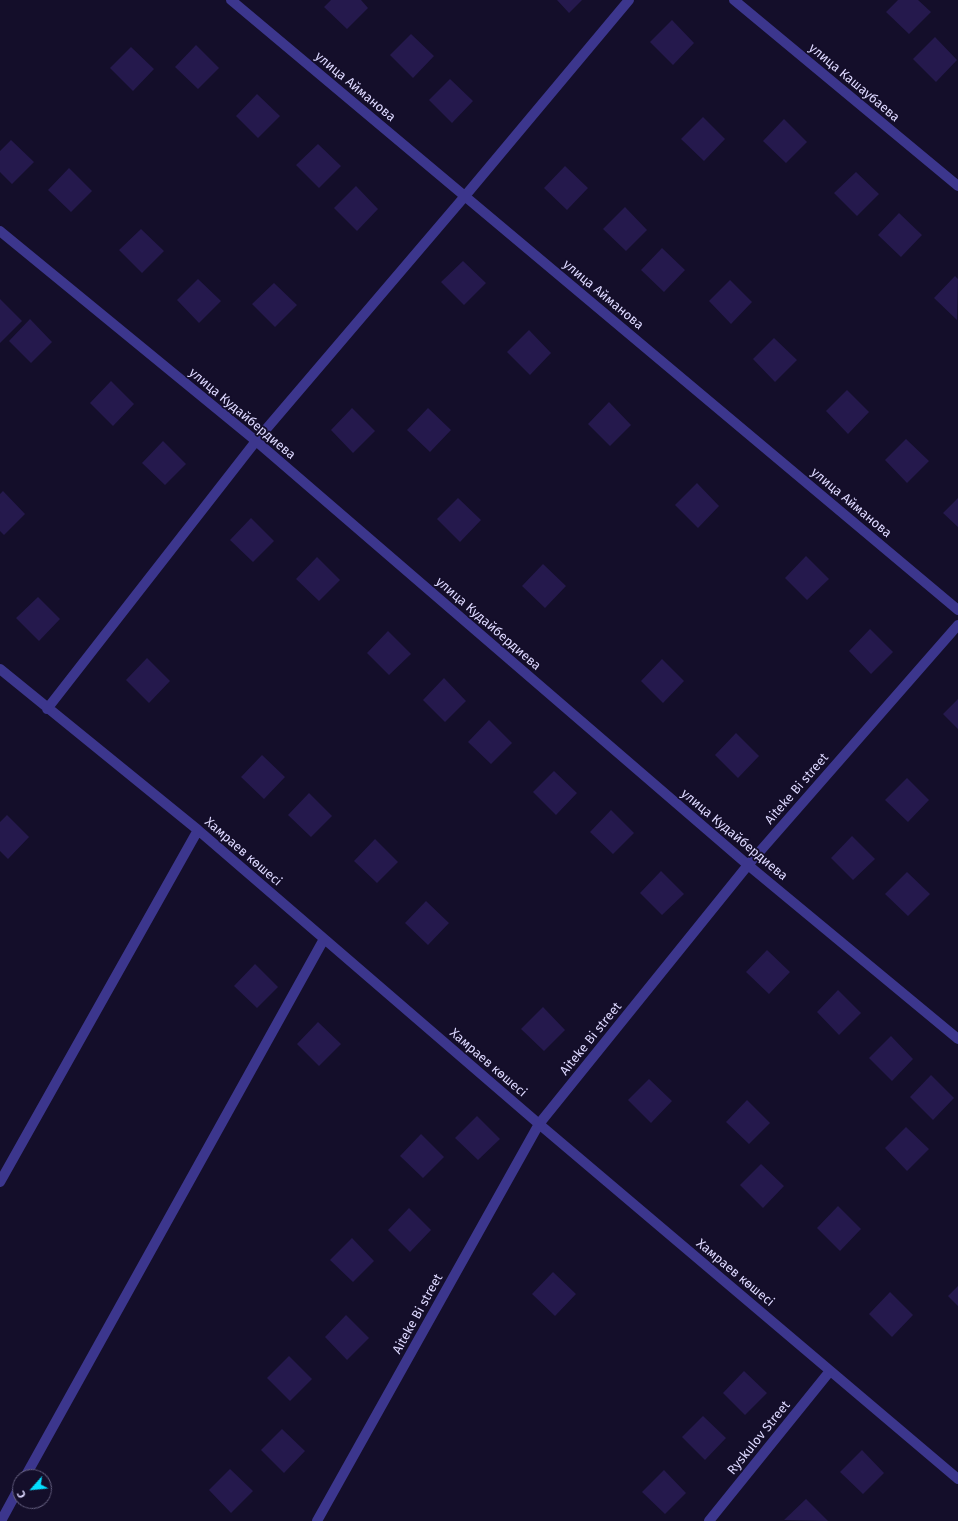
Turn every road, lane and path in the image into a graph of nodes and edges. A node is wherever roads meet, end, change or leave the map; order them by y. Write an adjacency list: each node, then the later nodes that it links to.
1 (231, 0): 5 (street, улица Айманова)
2 (629, 0): 5 (street)
3 (734, 0): 4 (street, улица Кашаубаева)
4 (958, 186)
5 (465, 196): 7 (street); 8 (street, улица Айманова)
6 (0, 231): 7 (street, улица Кудайбердиева)
7 (256, 441): 11 (street); 13 (street, улица Кудайбердиева)
8 (958, 610)
9 (958, 625): 13 (street, Aiteke Bi street)
10 (0, 669): 11 (street, Хамраев көшесі)
11 (47, 708): 12 (street, Хамраев көшесі)
12 (198, 830): 14 (street, Хамраев көшесі); 17 (street)
13 (748, 865): 15 (street, улица Кудайбердиева); 16 (street, Aiteke Bi street)
14 (324, 939): 16 (street, Хамраев көшесі); 19 (street)
15 (958, 1039)
16 (539, 1124): 18 (street, Хамраев көшесі); 23 (street, Aiteke Bi street)
17 (0, 1182)
18 (830, 1371): 20 (street, Хамраев көшесі); 24 (street, Ryskulov Street)
19 (29, 1469)
20 (958, 1479)
21 (12, 1501): 22 (street)
22 (1, 1521)
23 (317, 1521)
24 (709, 1521)

